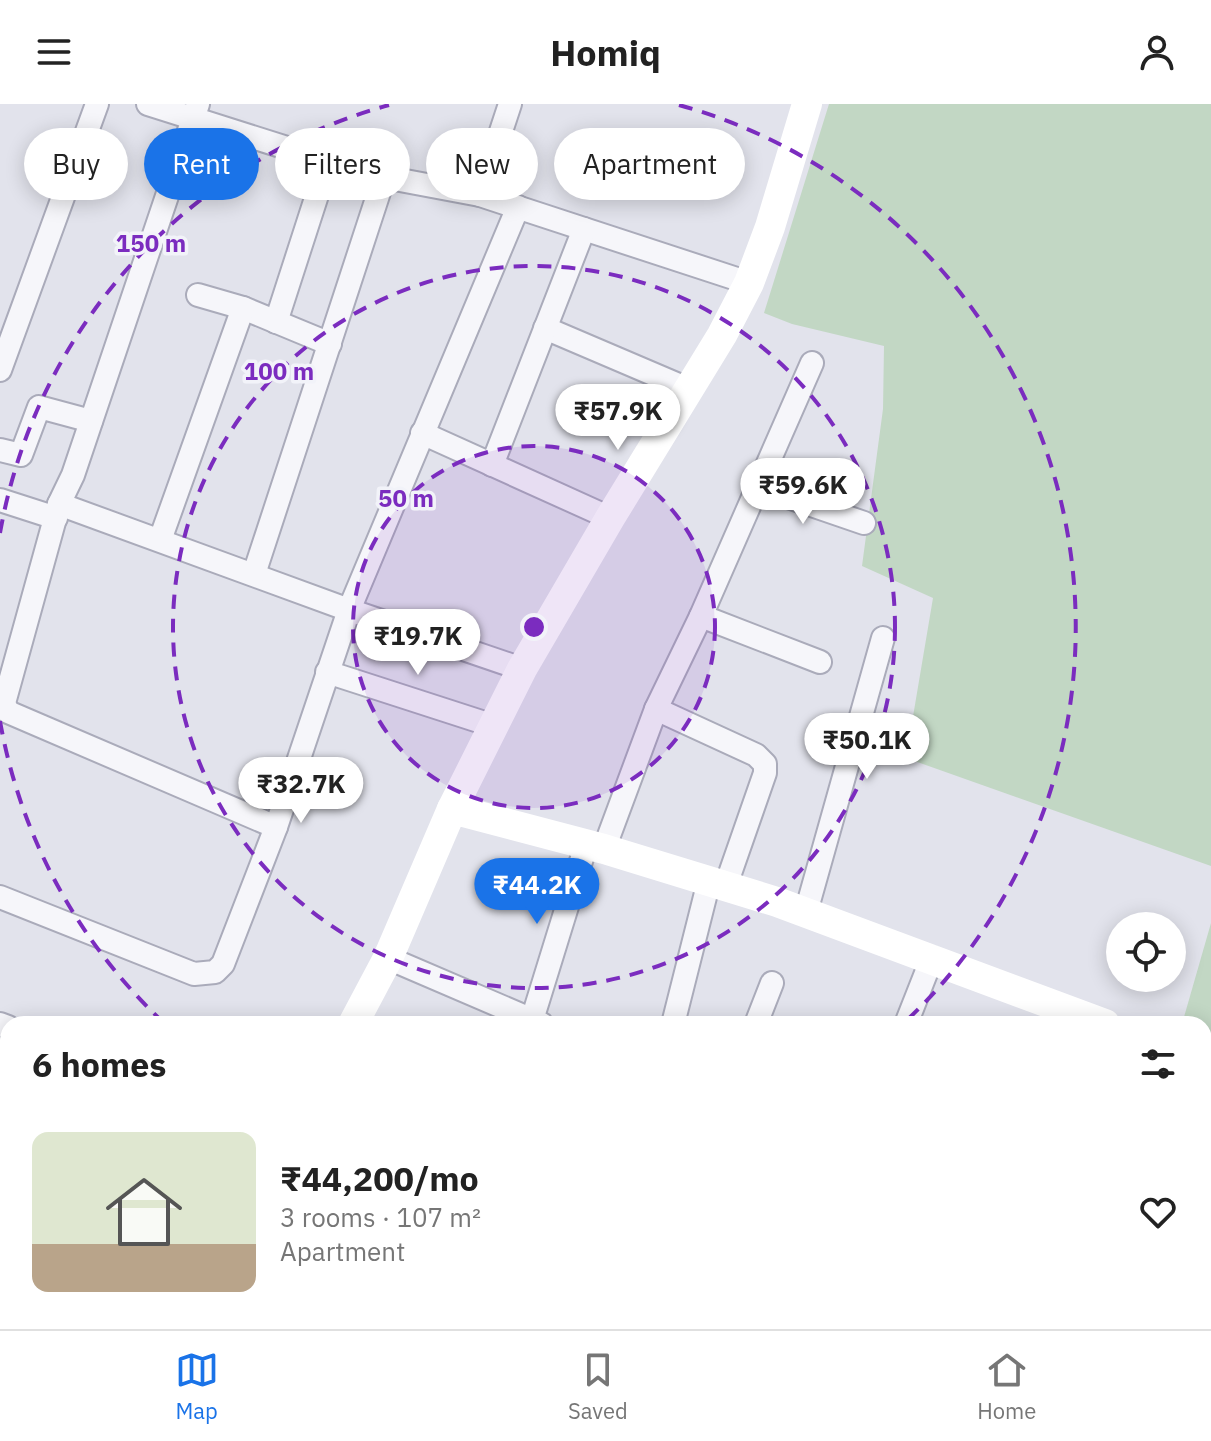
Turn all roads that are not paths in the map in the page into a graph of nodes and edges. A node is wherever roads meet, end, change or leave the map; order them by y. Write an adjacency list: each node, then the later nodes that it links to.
1 (97, 104): 20 (street)
2 (148, 104): 5 (street)
3 (510, 104): 6 (street)
4 (807, 104): 13 (street)
5 (195, 112): 7 (street); 22 (street)
6 (502, 128)
7 (275, 141)
8 (315, 200): 16 (street)
9 (377, 200): 18 (street)
10 (496, 200): 11 (street)
11 (518, 207): 12 (street); 23 (street)
12 (584, 229): 13 (street); 17 (street)
13 (749, 283): 21 (street)
14 (198, 295): 15 (street)
15 (243, 308): 16 (street); 31 (street)
16 (276, 322): 18 (street)
17 (545, 328): 21 (street); 25 (street)
18 (330, 344): 32 (street)
19 (812, 363): 26 (street)
20 (0, 370)
21 (688, 389): 29 (street)
22 (91, 421): 24 (street); 28 (street)
23 (422, 433): 25 (street); 33 (street)
24 (0, 450)
25 (492, 465): 29 (street)
26 (756, 486): 30 (street); 34 (street)
27 (0, 500): 28 (street)
28 (58, 511): 31 (street); 39 (street)
29 (610, 518): 37 (street)
30 (864, 523)
31 (160, 540): 32 (street)
32 (254, 574): 33 (street)
33 (349, 610): 37 (street); 38 (street)
34 (701, 616): 36 (street); 40 (street)
35 (883, 638): 47 (street)
36 (820, 662)
37 (522, 669): 41 (street)
38 (327, 672): 41 (street); 43 (street)
39 (2, 702): 43 (street)
40 (656, 709): 44 (street); 45 (street)
41 (494, 726): 42 (street)
42 (452, 809): 44 (street); 48 (street)
43 (276, 827): 46 (street)
44 (595, 847): 45 (street); 53 (street)
45 (718, 883): 47 (street); 54 (street)
46 (0, 897)
47 (806, 912): 49 (street)
48 (388, 958): 51 (street); 52 (street)
49 (932, 958): 56 (street); 57 (street)
50 (772, 983): 55 (street)
51 (357, 1016)
52 (523, 1016)
53 (539, 1016)
54 (676, 1016)
55 (759, 1016)
56 (909, 1016)
57 (1077, 1016)

